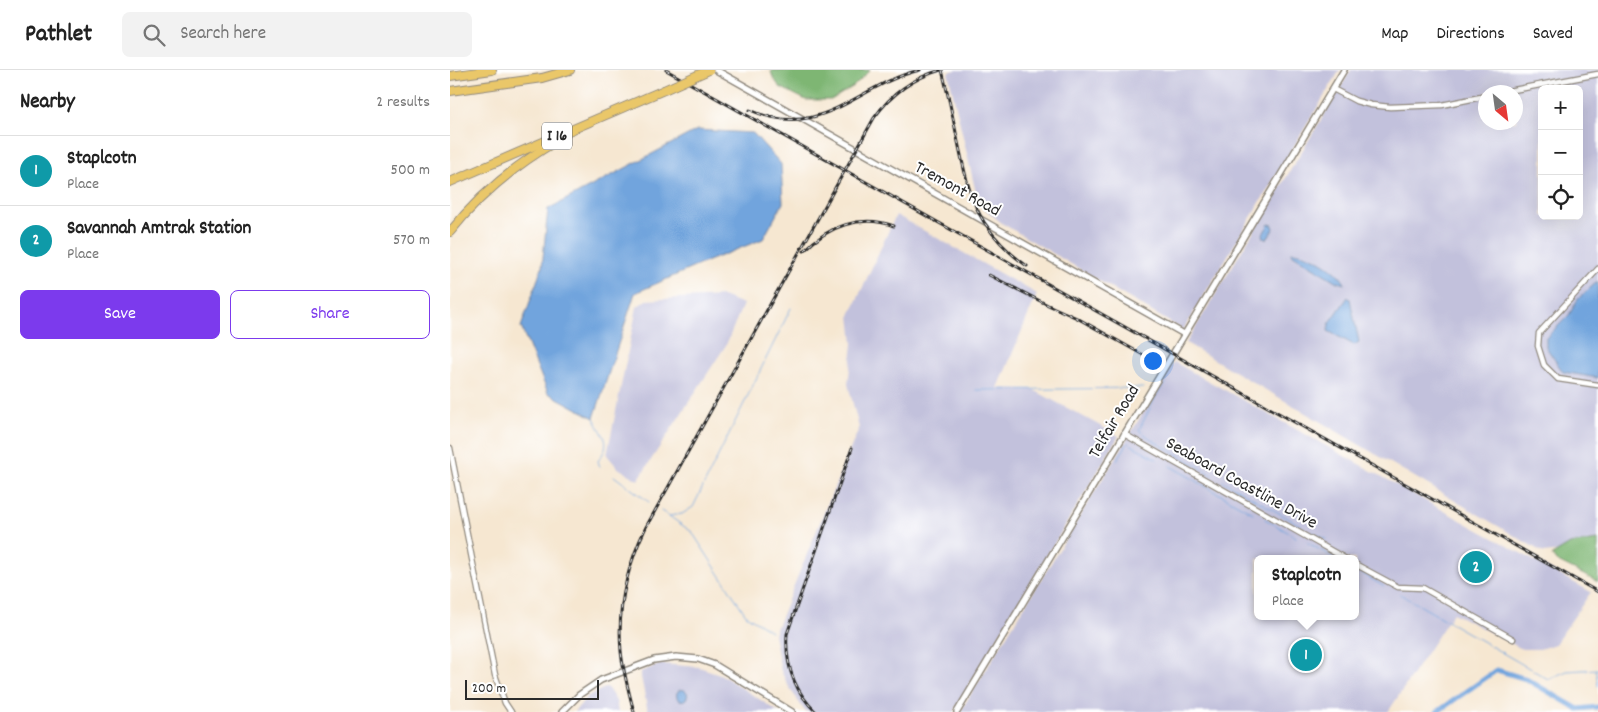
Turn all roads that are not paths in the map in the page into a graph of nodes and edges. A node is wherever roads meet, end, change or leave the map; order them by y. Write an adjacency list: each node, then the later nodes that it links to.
1 (492, 70): 7 (highway)
2 (570, 70): 10 (highway)
3 (709, 70): 12 (highway, I 16, bridge)
4 (716, 70): 16 (street, Tremont Road)
5 (1344, 70): 9 (street, Telfair Road)
6 (1598, 74): 8 (street)
7 (450, 76)
8 (1523, 88)
9 (1333, 89): 11 (street); 16 (street, Telfair Road)
10 (450, 92)
11 (1478, 98)
12 (586, 124): 13 (highway, I 16); 14 (highway)
13 (450, 182)
14 (450, 232)
15 (1598, 269): 17 (street)
16 (1184, 334): 18 (street, Telfair Road)
17 (1598, 385)
18 (1124, 434): 20 (street, Seaboard Coastline Drive); 26 (street, Telfair Road)
19 (450, 448): 23 (street)
20 (1339, 555)
21 (1359, 566): 22 (street)
22 (1513, 639)
23 (511, 712)
24 (562, 712): 25 (street)
25 (792, 712)
26 (957, 712)

